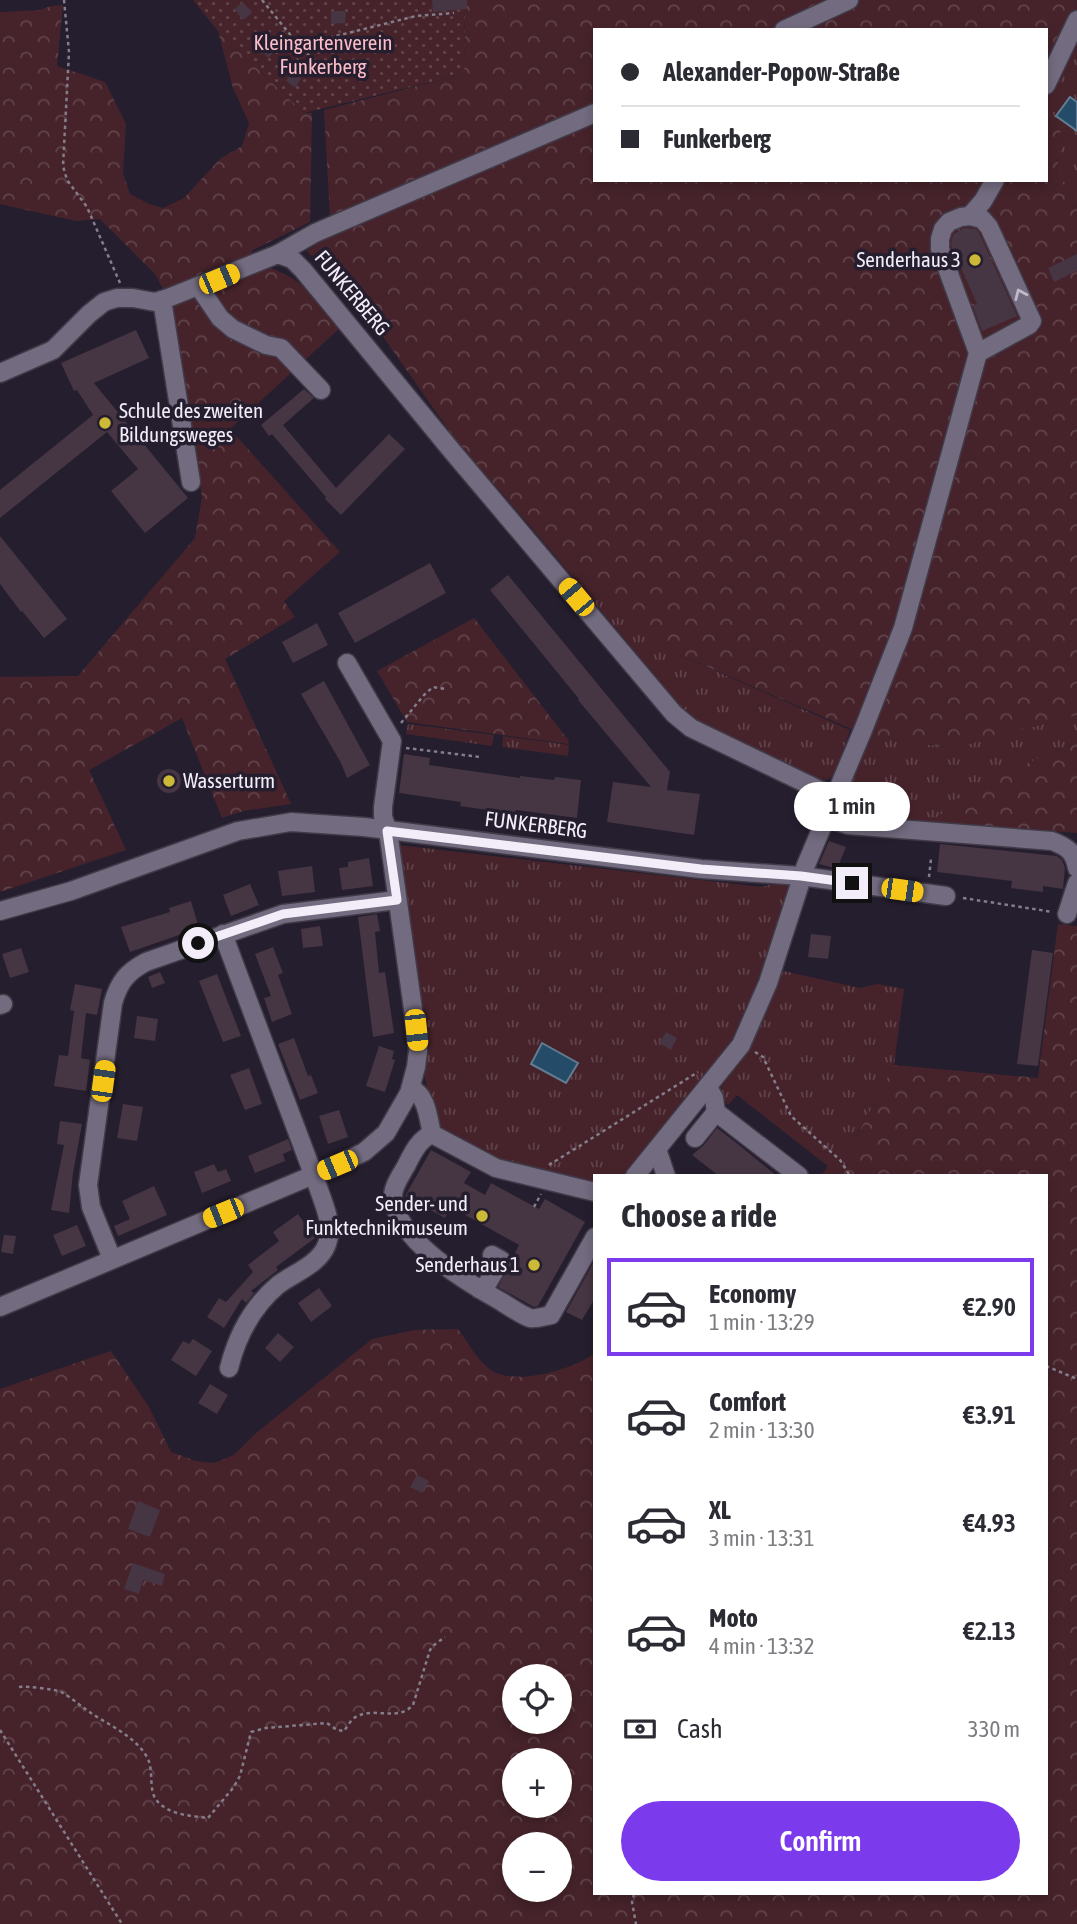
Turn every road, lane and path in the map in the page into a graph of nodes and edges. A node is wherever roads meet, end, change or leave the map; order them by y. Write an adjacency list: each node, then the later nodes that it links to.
1 (64, 0): 15 (path)
2 (262, 0): 8 (path)
3 (849, 0): 6 (street)
4 (454, 13): 7 (path)
5 (1077, 20): 9 (street)
6 (788, 28)
7 (316, 41)
8 (317, 62)
9 (1048, 81)
10 (593, 114): 13 (street, FUNKERBERG)
11 (994, 182): 12 (street)
12 (970, 216): 17 (street); 17 (street, one-way to 12)
13 (278, 254): 14 (street, FUNKERBERG); 26 (street, FUNKERBERG)
14 (199, 287): 16 (street, FUNKERBERG); 19 (street)
15 (126, 298): 16 (street, FUNKERBERG); 18 (street, FUNKERBERG)
16 (162, 300): 20 (street)
17 (978, 353): 26 (street)
18 (0, 373)
19 (321, 390)
20 (191, 482)
21 (346, 663): 28 (street)
22 (445, 689): 23 (path)
23 (401, 724)
24 (400, 750): 25 (path)
25 (480, 757)
26 (834, 797): 27 (street)
27 (826, 818): 29 (street); 30 (street)
28 (387, 831): 30 (street, FUNKERBERG); 33 (street); 34 (street, FUNKERBERG)
29 (1077, 868)
30 (801, 876): 32 (street, FUNKERBERG); 37 (street)
31 (1077, 883): 35 (street)
32 (946, 896): 35 (path)
33 (397, 900): 36 (street); 39 (street)
34 (0, 911)
35 (1068, 914)
36 (223, 934): 49 (street); 54 (street)
37 (741, 1045): 40 (street); 48 (path)
38 (705, 1067): 50 (path)
39 (411, 1088): 42 (street); 49 (street)
40 (708, 1088): 41 (street); 44 (street)
41 (716, 1112): 43 (street); 45 (street)
42 (432, 1134): 50 (street); 55 (street)
43 (695, 1138)
44 (657, 1149): 46 (street); 47 (street)
45 (793, 1173)
46 (637, 1174)
47 (665, 1174)
48 (849, 1174)
49 (313, 1175): 54 (street); 58 (street)
50 (531, 1176): 51 (street)
51 (593, 1192)
52 (593, 1241): 55 (street)
53 (492, 1255): 55 (street)
54 (112, 1259): 56 (street)
55 (479, 1289)
56 (0, 1307)
57 (1048, 1367): 59 (path)
58 (229, 1368)
59 (1077, 1379)
60 (445, 1637): 61 (path)
61 (19, 1687)
62 (0, 1730): 64 (path)
63 (634, 1895): 65 (path)
64 (122, 1924)
65 (636, 1924)

